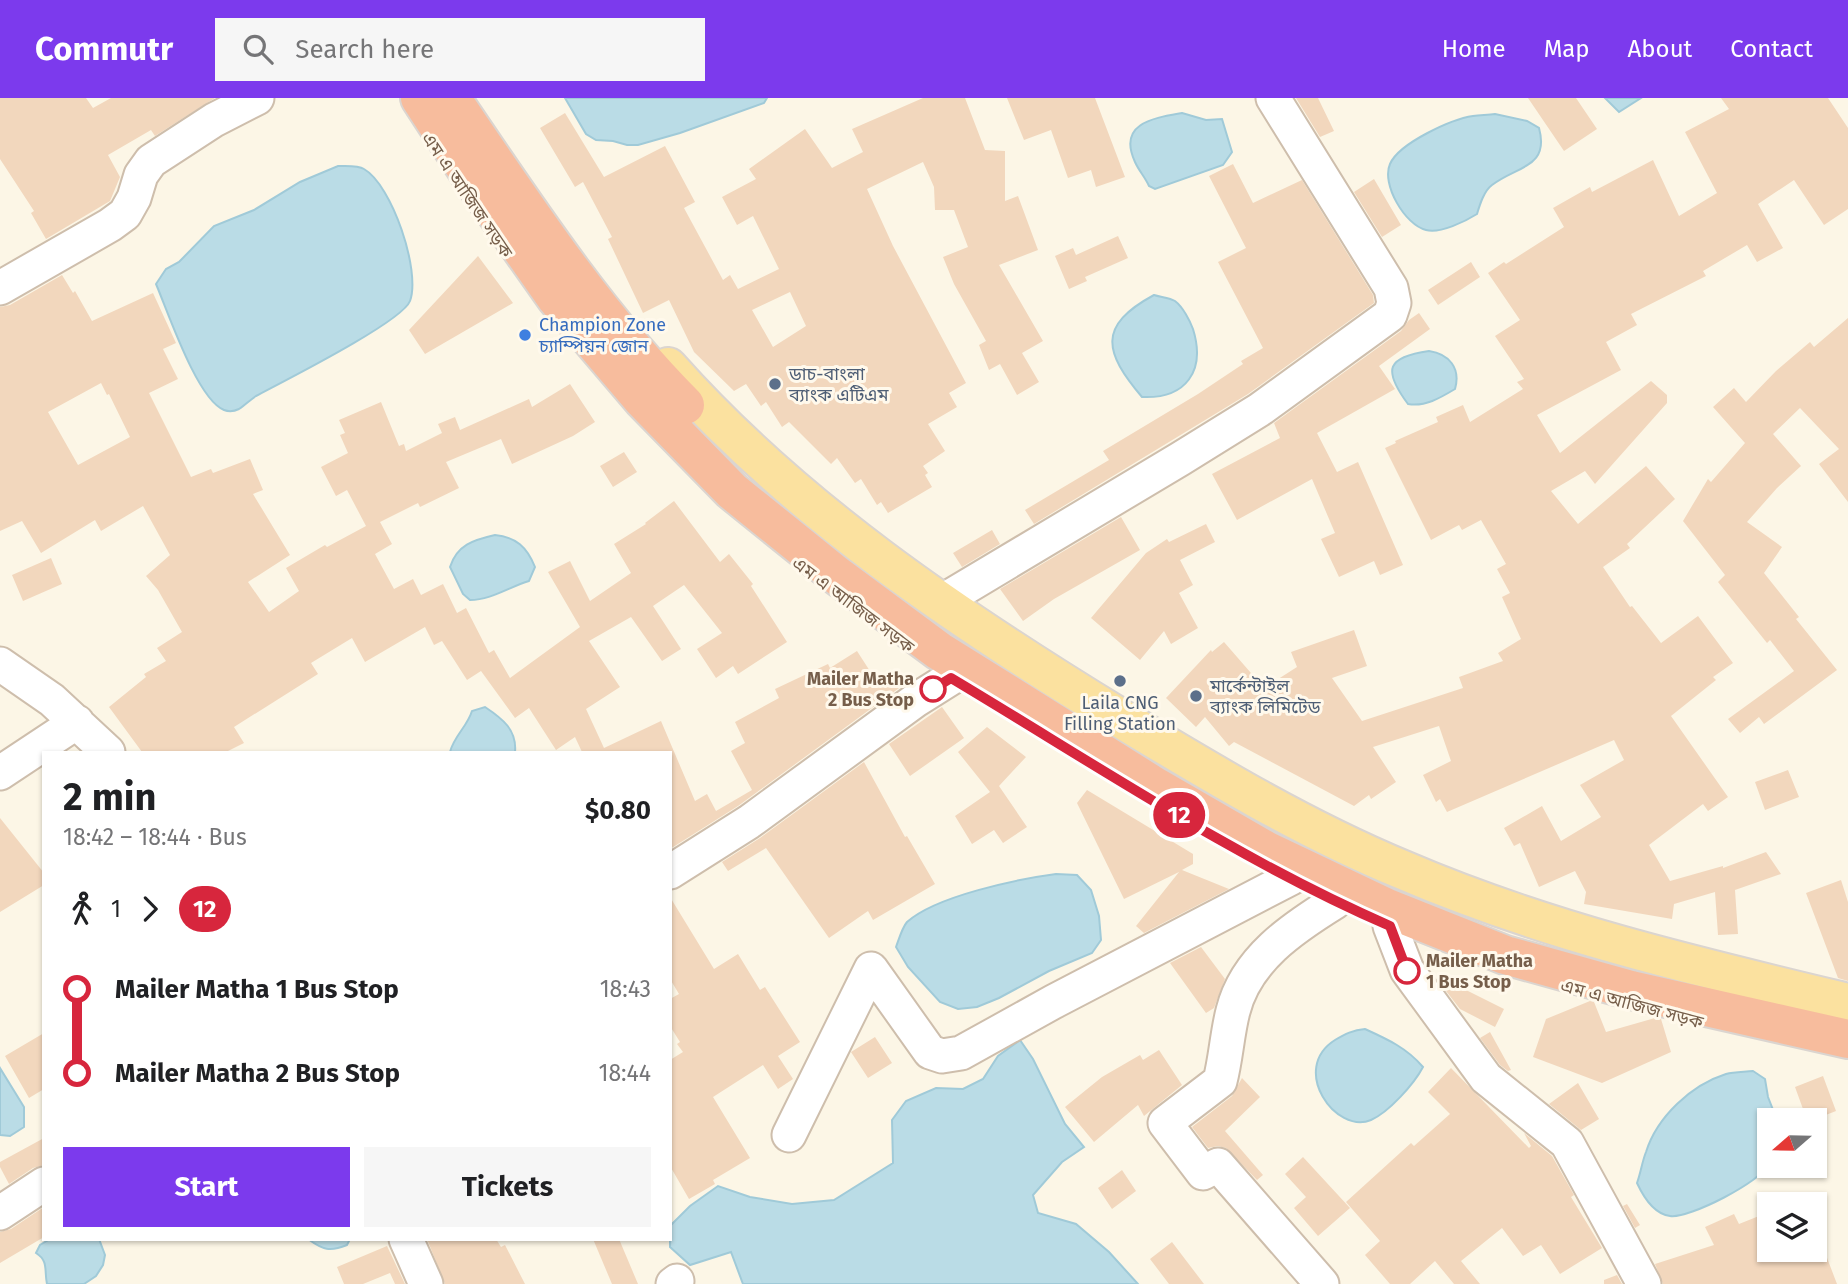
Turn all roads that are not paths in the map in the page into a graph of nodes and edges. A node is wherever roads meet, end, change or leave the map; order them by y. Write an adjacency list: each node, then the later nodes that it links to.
1 (257, 98): 7 (street)
2 (402, 98): 10 (main road, এম এ আজিজ সড়ক)
3 (420, 98): 20 (highway)
4 (451, 98): 19 (highway)
5 (470, 98): 8 (main road)
6 (1273, 98): 8 (street)
7 (0, 288)
8 (941, 602): 18 (main road)
9 (0, 664): 11 (street)
10 (951, 678): 14 (street); 15 (main road, এম এ আজিজ সড়ক)
11 (77, 722): 12 (street); 13 (street)
12 (107, 751)
13 (0, 773)
14 (672, 871)
15 (1291, 878): 16 (main road, এম এ আজিজ সড়ক); 22 (street)
16 (1335, 902): 17 (main road, এম এ আজিজ সড়ক); 27 (street)
17 (1390, 926): 21 (main road, এম এ আজিজ সড়ক); 28 (street)
18 (1848, 1003)
19 (1848, 1016)
20 (1848, 1039)
21 (1848, 1055)
22 (789, 1135)
23 (42, 1185): 24 (street)
24 (0, 1213)
25 (406, 1241): 26 (street)
26 (426, 1284)
27 (1322, 1284)
28 (1644, 1284)

